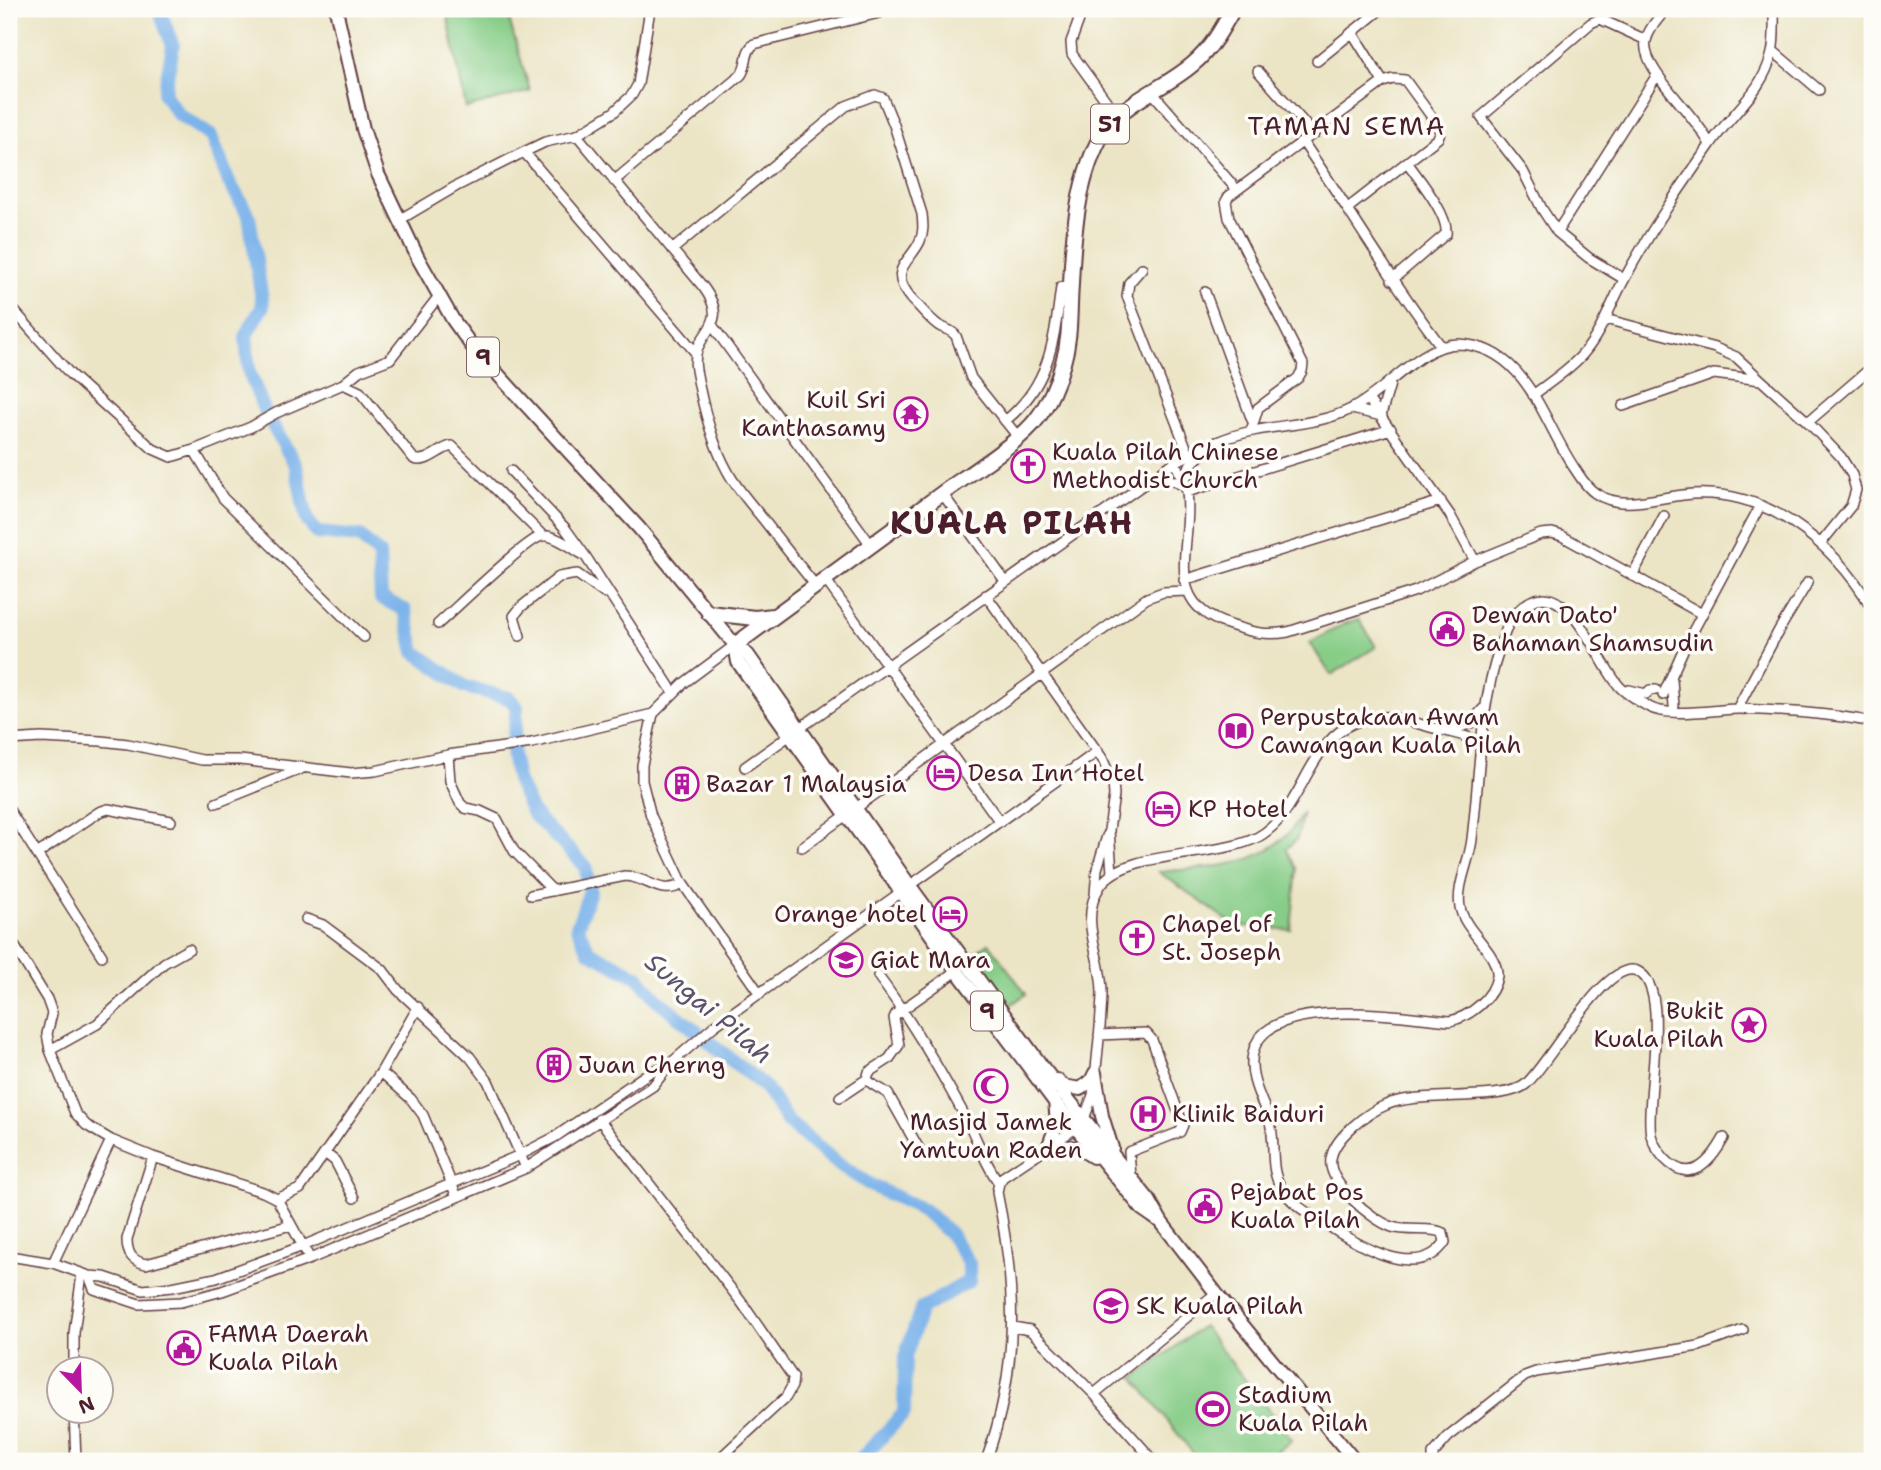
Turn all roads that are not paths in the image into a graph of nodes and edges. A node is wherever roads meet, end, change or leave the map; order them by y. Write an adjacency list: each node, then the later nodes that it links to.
1 (336, 9): 28 (main road, 9)
2 (650, 9): 20 (street)
3 (1073, 9): 18 (street)
4 (1233, 9): 17 (highway, 51)
5 (1381, 9): 9 (street)
6 (1666, 9): 10 (street)
7 (1774, 9): 11 (street)
8 (879, 13): 25 (street)
9 (1352, 32): 12 (street); 15 (street)
10 (1646, 40): 14 (street); 29 (street)
11 (1773, 51): 16 (street); 22 (street)
12 (1317, 61)
13 (1258, 71): 19 (street)
14 (1657, 75): 22 (street); 29 (street)
15 (1383, 82): 19 (street); 24 (street)
16 (1819, 90)
17 (1151, 92): 18 (highway, 51); 26 (street)
18 (1117, 116): 34 (highway, 51)
19 (1314, 134): 21 (street)
20 (577, 135): 23 (street); 25 (street)
21 (1303, 142): 26 (street); 27 (street)
22 (1710, 145): 32 (street)
23 (524, 152): 28 (street); 41 (street)
24 (1407, 162): 27 (street); 33 (street)
25 (614, 181): 30 (street)
26 (1237, 190): 53 (street)
27 (1348, 208): 33 (street)
28 (399, 220): 36 (main road, 9)
29 (1557, 232): 32 (street)
30 (671, 250): 39 (street); 51 (street)
31 (1143, 268): 58 (street)
32 (1624, 279): 38 (street)
33 (1392, 280): 40 (street)
34 (1070, 288): 51 (street); 56 (highway, 51)
35 (1205, 292): 53 (street)
36 (439, 296): 45 (street); 81 (main road, 9)
37 (9, 305): 57 (street)
38 (1605, 319): 43 (street); 46 (street)
39 (712, 325): 41 (street); 69 (street)
40 (1441, 346): 44 (street); 46 (street)
41 (695, 353): 76 (street)
42 (1872, 367): 52 (street)
43 (1761, 380): 48 (street); 52 (street)
44 (1390, 383): 47 (street); 50 (street)
45 (343, 384): 57 (street); 67 (street)
46 (1533, 395): 65 (street)
47 (1369, 400): 49 (street); 50 (street)
48 (1623, 406)
49 (1352, 409): 50 (street); 53 (street)
50 (1381, 416): 54 (street)
51 (1005, 421): 56 (street)
52 (1808, 422): 68 (street)
53 (1252, 426): 55 (street)
54 (1391, 429): 61 (street); 64 (street)
55 (1229, 436): 58 (street); 61 (street)
56 (1018, 437): 63 (highway, 51)
57 (194, 450): 86 (street)
58 (1189, 455): 59 (street)
59 (1175, 462): 61 (street); 62 (street)
60 (511, 471): 70 (street)
61 (1185, 487): 62 (street); 73 (street)
62 (1136, 488): 74 (street)
63 (942, 493): 69 (highway, 51); 74 (street)
64 (1441, 501): 71 (street); 73 (street)
65 (1760, 506): 68 (street); 82 (street)
66 (1664, 516): 72 (street)
67 (543, 536): 70 (street); 84 (street)
68 (1821, 543): 80 (street)
69 (871, 545): 76 (highway, 51)
70 (586, 557): 79 (street)
71 (1475, 561): 72 (street); 77 (street)
72 (1632, 576): 82 (street)
73 (1184, 580): 77 (street)
74 (1005, 581): 78 (street)
75 (1808, 582): 97 (street)
76 (820, 583): 83 (highway, 51); 88 (street)
77 (1187, 591): 90 (street)
78 (986, 595): 88 (street); 90 (street)
79 (618, 607): 85 (street); 91 (street)
80 (1872, 608)
81 (709, 612): 83 (highway); 87 (main road, 9)
82 (1702, 614): 89 (street)
83 (775, 616): 87 (highway, 51)
84 (438, 624)
85 (520, 636)
86 (364, 637)
87 (735, 645): 91 (street); 102 (main road, 9)
88 (887, 665): 102 (street); 105 (street)
89 (1674, 669): 92 (street); 95 (street)
90 (1043, 674): 105 (street); 107 (street)
91 (673, 692): 99 (street)
92 (1661, 695): 93 (street); 95 (street); 96 (street)
93 (1646, 699): 94 (street); 96 (street)
94 (1485, 706): 101 (street); 106 (street)
95 (1674, 706): 98 (street)
96 (1655, 708): 98 (street)
97 (1737, 709): 98 (street); 100 (street)
98 (1686, 712)
99 (653, 714): 108 (street); 122 (street)
100 (1872, 722)
101 (1471, 723): 103 (street); 106 (street)
102 (794, 731): 109 (street); 113 (main road, 9)
103 (1448, 731): 106 (street); 121 (street)
104 (9, 740): 110 (street)
105 (944, 745): 113 (street); 115 (street)
106 (1479, 746): 148 (street)
107 (1098, 751): 115 (street); 118 (street)
108 (448, 755): 110 (street); 124 (street)
109 (745, 767)
110 (303, 769): 111 (street)
111 (216, 803)
112 (9, 810): 116 (street)
113 (851, 812): 119 (street); 123 (main road, 9)
114 (171, 821): 120 (street)
115 (1000, 822): 123 (street)
116 (17, 823): 117 (street); 120 (street)
117 (9, 829)
118 (1109, 830): 121 (street); 126 (street)
119 (802, 847)
120 (37, 854): 130 (street)
121 (1112, 873): 126 (street)
122 (683, 884): 124 (street); 133 (street)
123 (905, 889): 131 (main road, 9); 133 (street); 139 (main road, 9)
124 (553, 891): 125 (street)
125 (531, 895)
126 (1095, 896): 136 (street)
127 (306, 919): 134 (street)
128 (9, 937): 137 (street)
129 (189, 949): 137 (street)
130 (102, 956)
131 (957, 971): 135 (street); 144 (main road, 9)
132 (878, 976): 135 (street)
133 (760, 994): 138 (street)
134 (418, 1007): 140 (street); 153 (street)
135 (903, 1009): 142 (street); 158 (street)
136 (1099, 1035): 141 (street); 157 (street)
137 (50, 1050): 149 (street)
138 (671, 1063): 145 (street); 146 (street)
139 (1044, 1069): 141 (main road); 147 (main road, 9)
140 (381, 1072): 152 (street); 159 (street)
141 (1096, 1073): 147 (street); 155 (main road)
142 (867, 1079): 143 (street); 151 (street)
143 (840, 1097)
144 (1055, 1101): 147 (main road, 9); 150 (main road)
145 (593, 1111): 146 (street); 153 (street)
146 (600, 1121): 156 (street); 177 (street)
147 (1080, 1124): 150 (street); 155 (main road, 9)
148 (1724, 1138)
149 (111, 1140): 154 (street); 168 (street)
150 (1048, 1148): 155 (main road); 158 (street)
151 (919, 1149)
152 (325, 1153): 161 (street); 162 (street)
153 (520, 1155): 156 (street); 159 (street)
154 (153, 1157): 162 (street); 164 (street)
155 (1112, 1164): 157 (main road, 9); 163 (main road, 9)
156 (526, 1168): 160 (street)
157 (1130, 1177): 163 (main road, 9)
158 (999, 1183): 171 (street)
159 (451, 1184): 160 (street); 165 (street)
160 (457, 1197): 167 (street)
161 (354, 1198)
162 (276, 1199): 164 (street)
163 (1162, 1223): 170 (main road, 9)
164 (291, 1224): 165 (street)
165 (303, 1246): 167 (street); 169 (street)
166 (9, 1256): 168 (street)
167 (310, 1259): 169 (street)
168 (53, 1263): 169 (street)
169 (85, 1275): 173 (street)
170 (1216, 1293): 174 (street); 180 (main road, 9)
171 (1013, 1326): 174 (street); 178 (street)
172 (1743, 1330): 181 (street)
173 (74, 1354)
174 (1094, 1394): 179 (street)
175 (75, 1424): 176 (street)
176 (76, 1461)
177 (717, 1461)
178 (986, 1461)
179 (1154, 1461)
180 (1355, 1461)
181 (1433, 1461)

